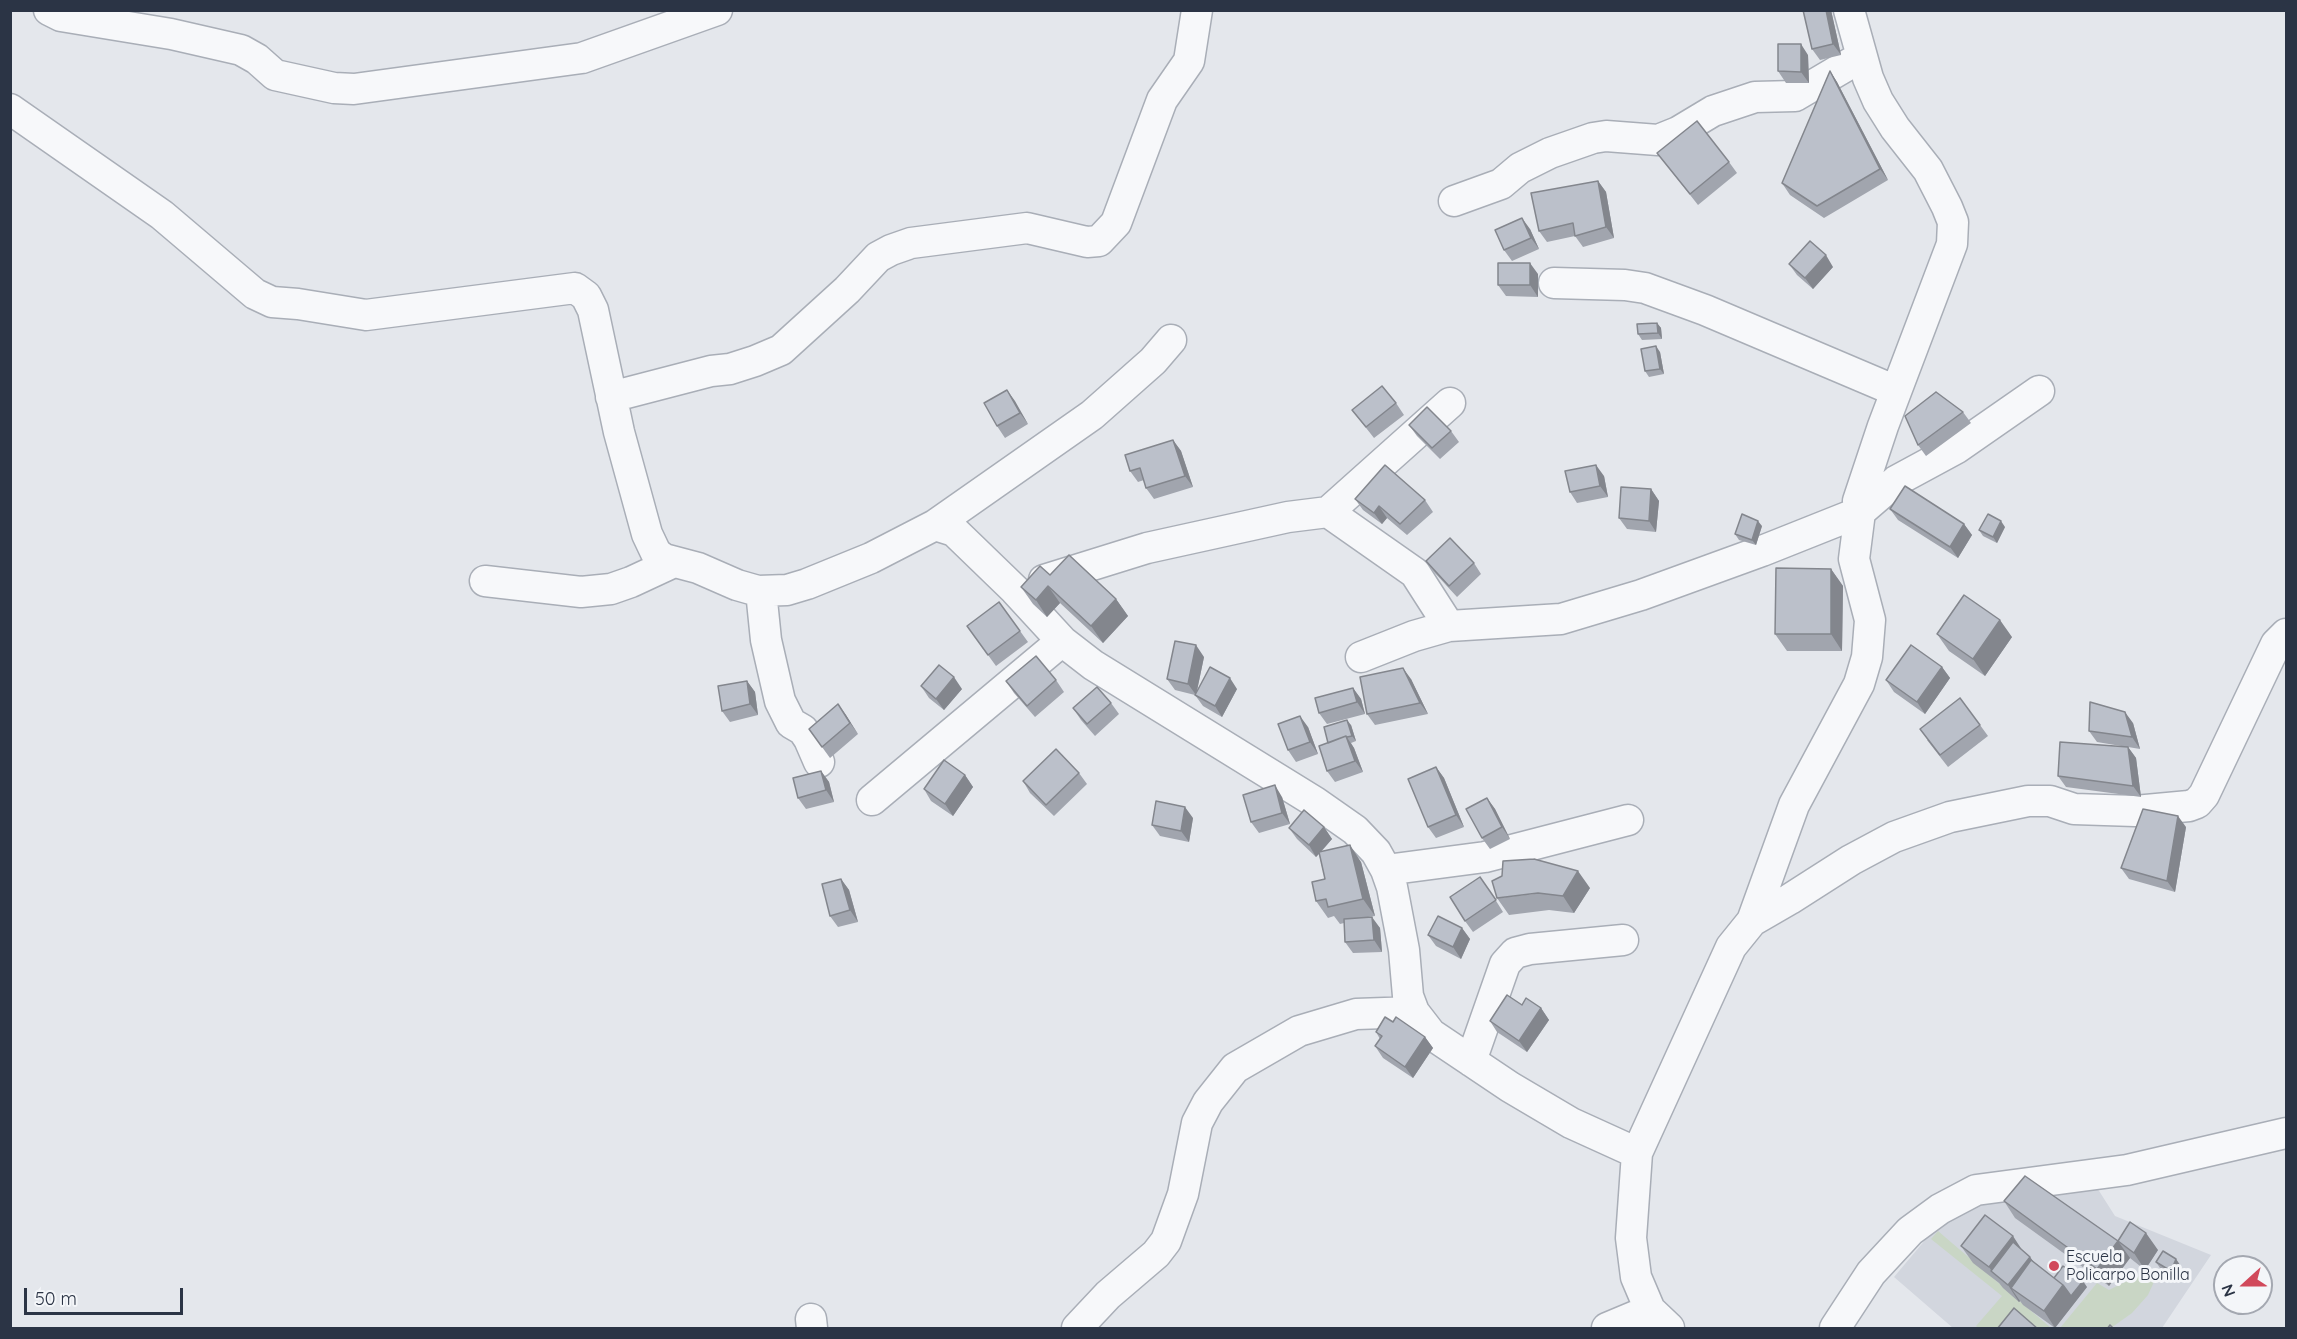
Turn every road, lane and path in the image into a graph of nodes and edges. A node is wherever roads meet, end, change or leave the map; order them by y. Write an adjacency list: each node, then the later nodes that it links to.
1 (49, 10): 2 (street)
2 (717, 10)
3 (1197, 10): 12 (street)
4 (1849, 10): 5 (street)
5 (1862, 57): 7 (street); 10 (street)
6 (10, 108): 12 (street)
7 (1454, 201)
8 (1554, 283): 10 (street)
9 (1171, 340): 16 (street)
10 (1896, 391): 15 (street)
11 (2039, 392): 15 (street)
12 (611, 397): 17 (street)
13 (1450, 404): 14 (street)
14 (1328, 512): 19 (street); 21 (street)
15 (1860, 512): 21 (street); 29 (street)
16 (935, 525): 19 (street); 20 (street)
17 (674, 562): 18 (street); 20 (street)
18 (484, 581)
19 (1015, 590): 23 (street)
20 (761, 591): 25 (street)
21 (1449, 626): 24 (street)
22 (2286, 634): 29 (street)
23 (1062, 641): 26 (street); 28 (street)
24 (1361, 657)
25 (819, 762)
26 (872, 800)
27 (1628, 820): 28 (street)
28 (1386, 870): 31 (street)
29 (1752, 921): 34 (street)
30 (1623, 940): 32 (street)
31 (1414, 1012): 32 (street); 36 (street)
32 (1471, 1061): 34 (street)
33 (2286, 1133): 38 (street)
34 (1637, 1153): 35 (street)
35 (1660, 1319): 37 (street)
36 (1077, 1329)
37 (1607, 1329)
38 (1835, 1329)

